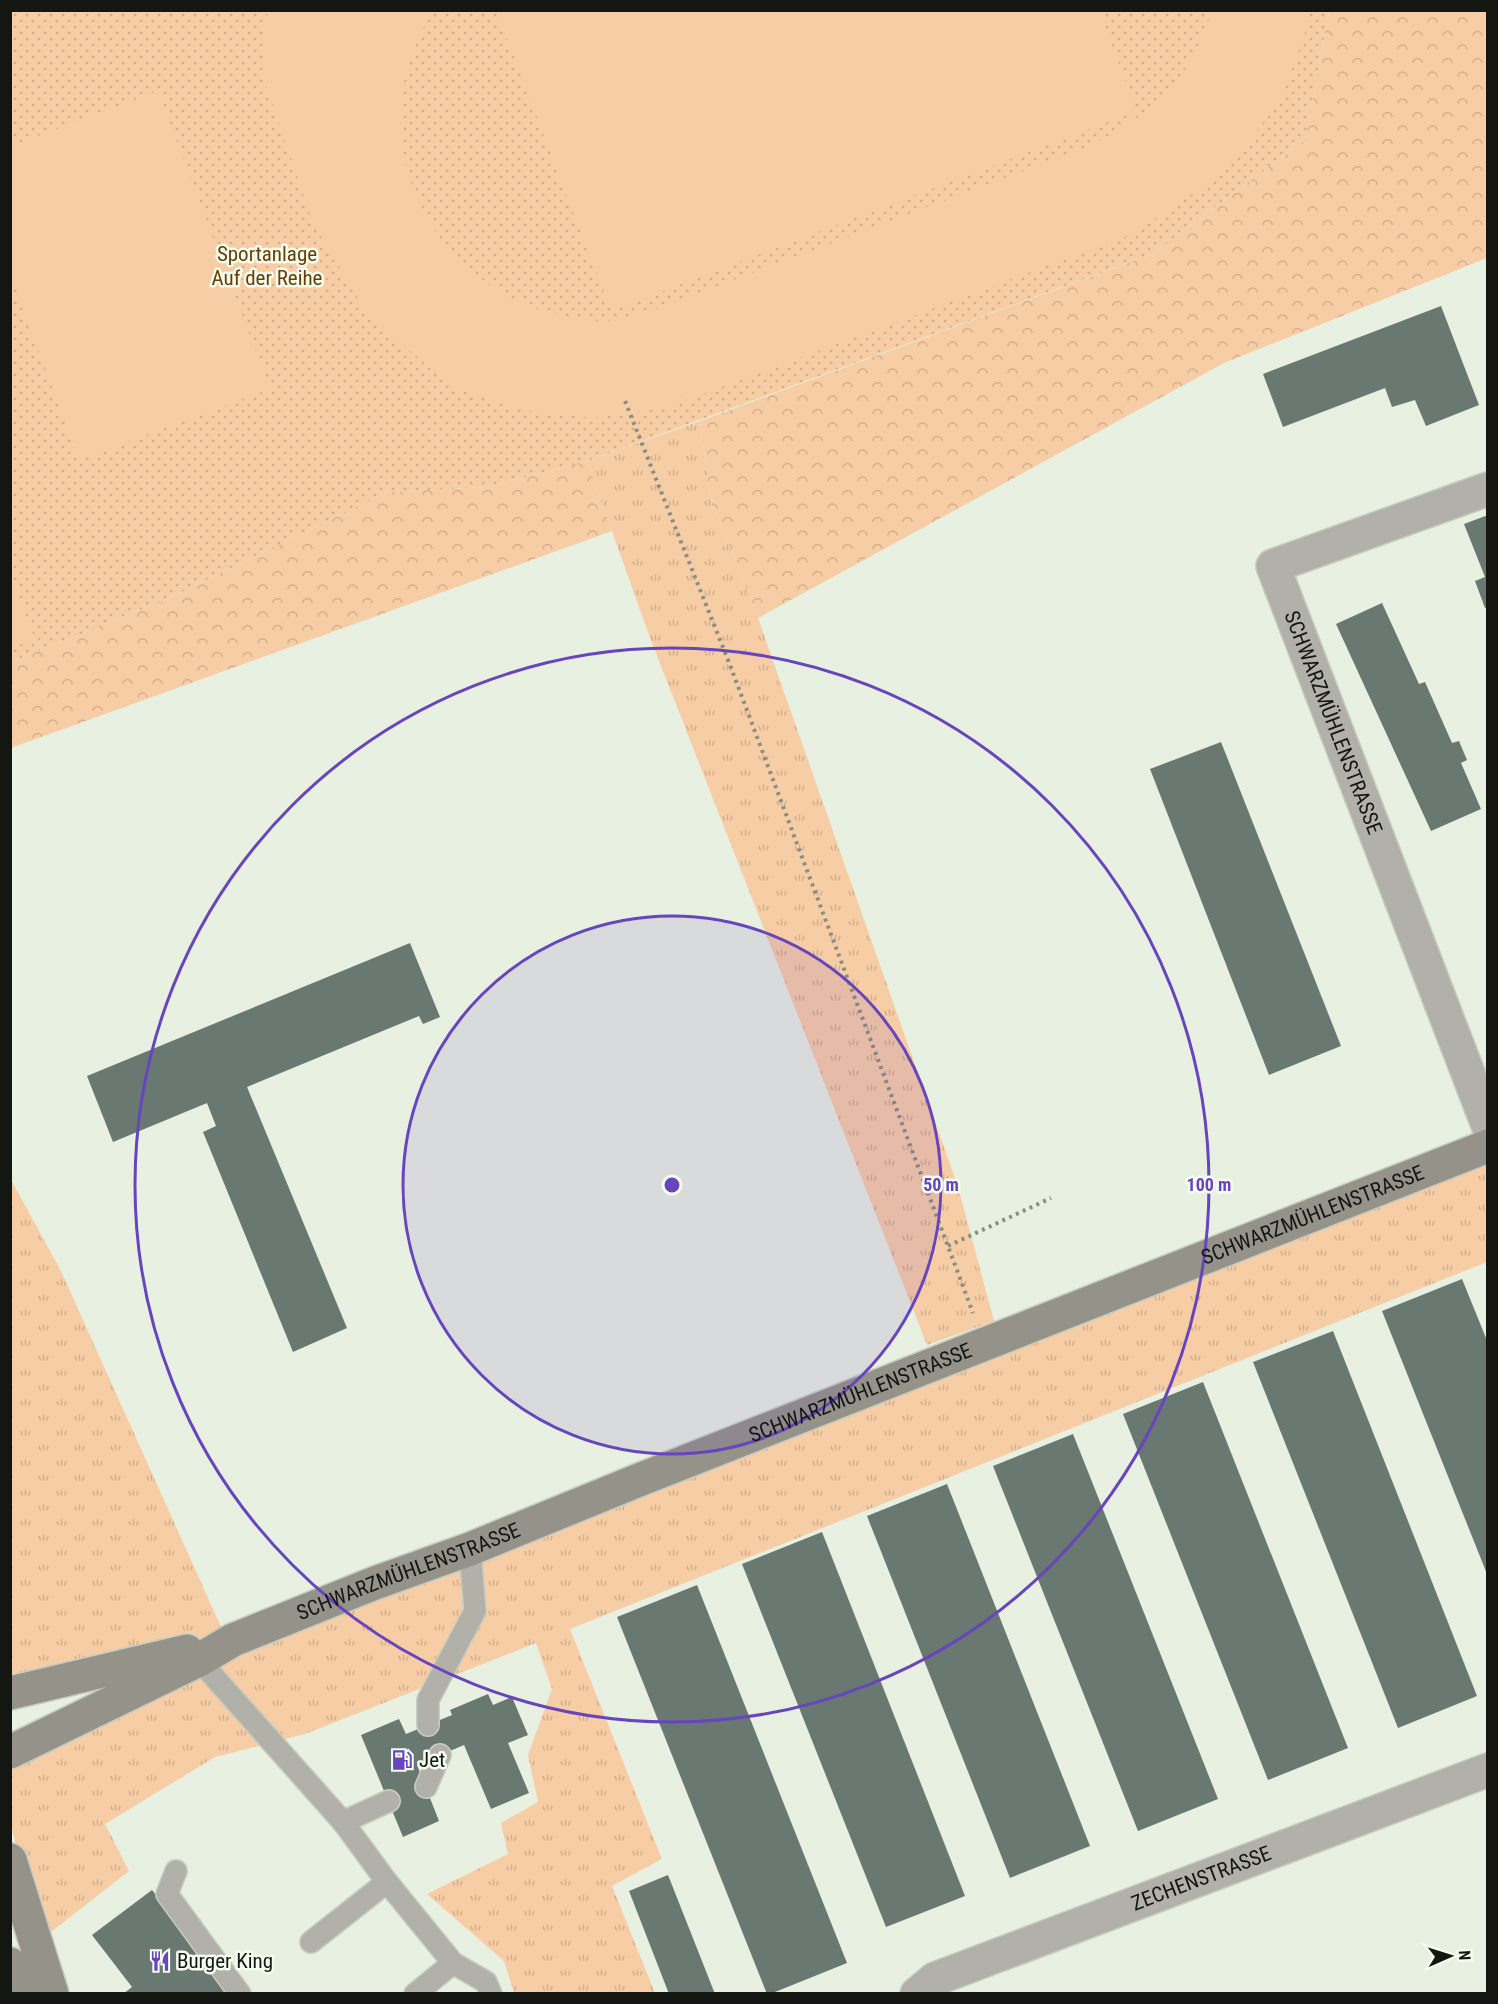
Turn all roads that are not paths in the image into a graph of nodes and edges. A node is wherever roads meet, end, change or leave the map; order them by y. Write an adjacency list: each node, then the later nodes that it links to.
1 (1488, 489): 2 (street, SCHWARZMÜHLENSTRASSE)
2 (1488, 1125)
3 (1488, 1146): 4 (street, SCHWARZMÜHLENSTRASSE)
4 (470, 1549): 5 (street, SCHWARZMÜHLENSTRASSE); 8 (lane)
5 (233, 1640): 6 (street, SCHWARZMÜHLENSTRASSE); 7 (street, SCHWARZMÜHLENSTRASSE)
6 (199, 1660): 9 (street, SCHWARZMÜHLENSTRASSE); 14 (lane)
7 (10, 1693)
8 (428, 1725)
9 (10, 1752)
10 (440, 1755): 12 (lane)
11 (1488, 1770): 26 (street, ZECHENSTRASSE)
12 (426, 1787)
13 (389, 1801): 14 (lane)
14 (342, 1822): 17 (lane)
15 (10, 1860): 22 (street)
16 (176, 1871): 23 (lane)
17 (387, 1882): 18 (lane); 19 (lane)
18 (310, 1942)
19 (453, 1963): 24 (lane); 25 (lane)
20 (10, 1964): 21 (street)
21 (26, 1994)
22 (52, 1994)
23 (240, 1994)
24 (415, 1994)
25 (491, 1994)
26 (917, 1994)

